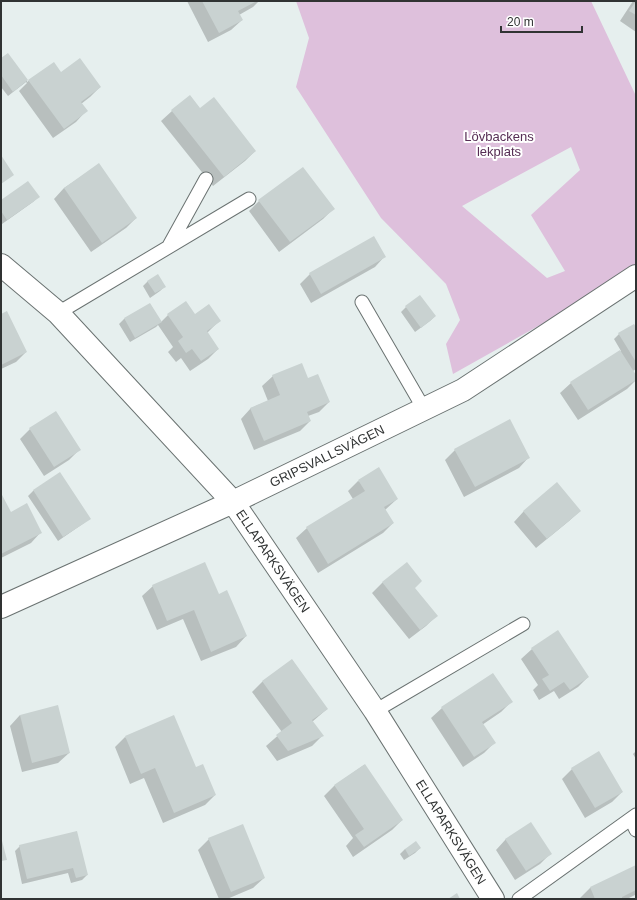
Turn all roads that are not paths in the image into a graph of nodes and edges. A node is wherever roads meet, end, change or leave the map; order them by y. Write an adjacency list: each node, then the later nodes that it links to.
1 (206, 179): 3 (lane)
2 (249, 199): 3 (lane)
3 (168, 248): 7 (lane)
4 (1, 264): 7 (street, ELLAPARKSVÄGEN)
5 (635, 278): 8 (street, GRIPSVALLSVÄGEN)
6 (362, 302): 8 (lane)
7 (58, 314): 9 (street, ELLAPARKSVÄGEN)
8 (424, 409): 9 (street, GRIPSVALLSVÄGEN)
9 (233, 502): 10 (street, GRIPSVALLSVÄGEN); 12 (street, ELLAPARKSVÄGEN)
10 (1, 607)
11 (523, 624): 12 (lane)
12 (375, 711): 14 (street, ELLAPARKSVÄGEN)
13 (634, 821): 15 (lane)
14 (493, 899)
15 (519, 899)

